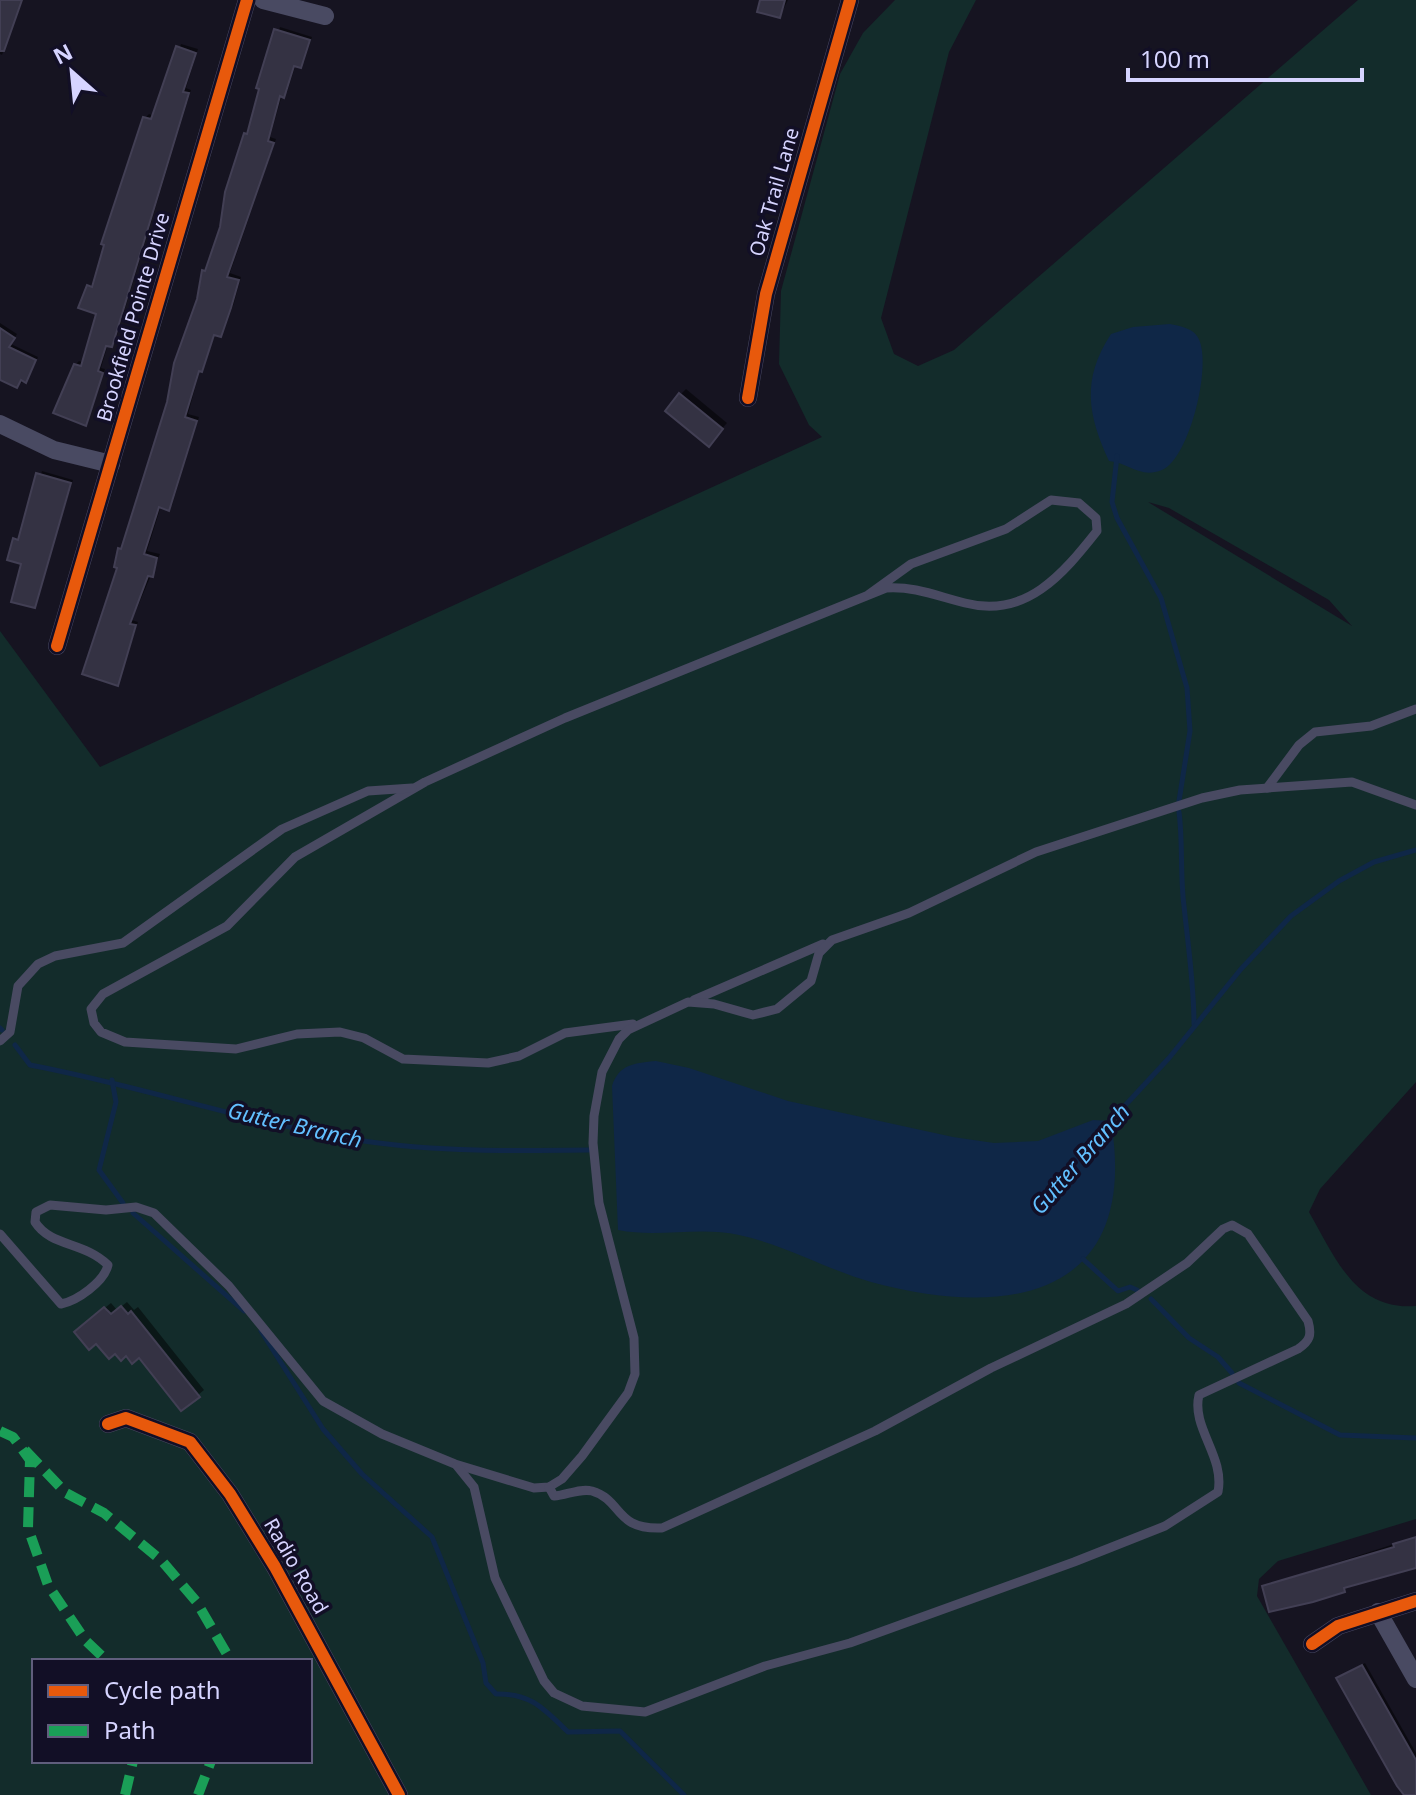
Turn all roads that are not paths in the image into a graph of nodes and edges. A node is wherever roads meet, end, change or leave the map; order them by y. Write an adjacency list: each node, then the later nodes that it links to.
1 (247, 0): 7 (street, Brookfield Pointe Drive)
2 (263, 0): 4 (street)
3 (850, 0): 5 (street, Oak Trail Lane)
4 (325, 16)
5 (748, 398)
6 (0, 424): 7 (street)
7 (111, 464): 9 (street, Brookfield Pointe Drive)
8 (868, 595): 8 (lane); 11 (lane)
9 (57, 646)
10 (1416, 709): 12 (lane)
11 (415, 787): 16 (lane); 17 (lane)
12 (1267, 788): 13 (lane); 14 (lane)
13 (1416, 805)
14 (827, 943): 15 (lane); 15 (lane)
15 (688, 1002): 16 (lane)
16 (640, 1023): 21 (lane)
17 (0, 1041)
18 (0, 1234): 20 (lane)
19 (108, 1424): 26 (street, Radio Road)
20 (455, 1464): 21 (lane); 21 (lane)
21 (549, 1487)
22 (1416, 1601): 23 (street)
23 (1378, 1612): 24 (street); 25 (street)
24 (1312, 1644)
25 (1416, 1679)
26 (399, 1795)

